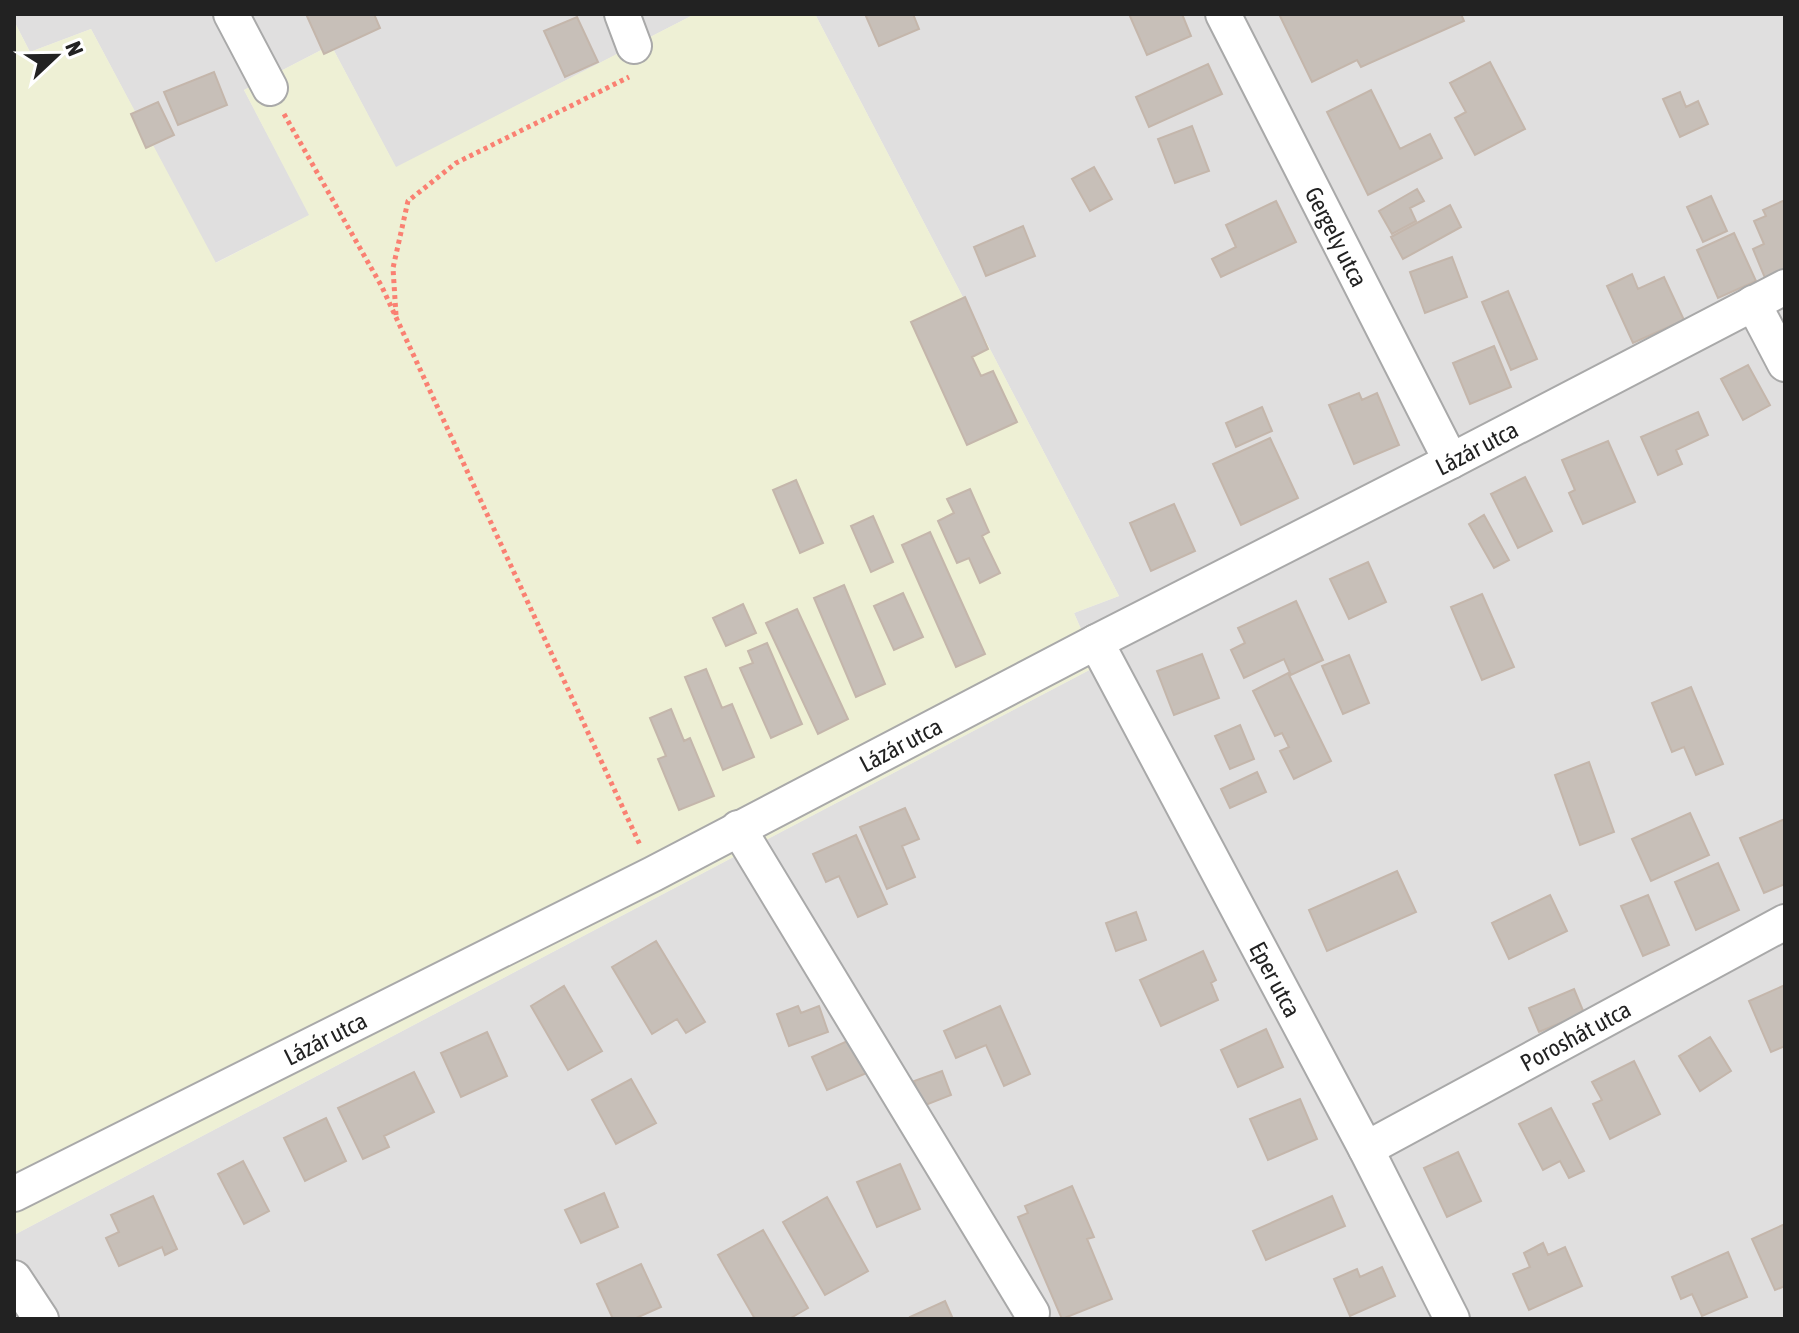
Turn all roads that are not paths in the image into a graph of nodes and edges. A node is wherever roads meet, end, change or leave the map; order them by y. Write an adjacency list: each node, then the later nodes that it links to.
1 (231, 14): 5 (street)
2 (622, 14): 4 (street)
3 (1223, 14): 9 (street, Gergely utca)
4 (634, 46)
5 (270, 88)
6 (1785, 287): 7 (street, Lázár utca)
7 (1753, 303): 8 (street); 9 (street, Lázár utca)
8 (1785, 364)
9 (1451, 461): 10 (street, Lázár utca)
10 (1096, 642): 11 (street, Lázár utca); 13 (street, Eper utca)
11 (738, 828): 14 (street, Lázár utca); 16 (street)
12 (1785, 922): 13 (street, Poroshát utca)
13 (1366, 1149): 18 (street, Eper utca)
14 (14, 1194)
15 (14, 1278): 17 (street)
16 (1032, 1313)
17 (41, 1319)
18 (1452, 1319)

